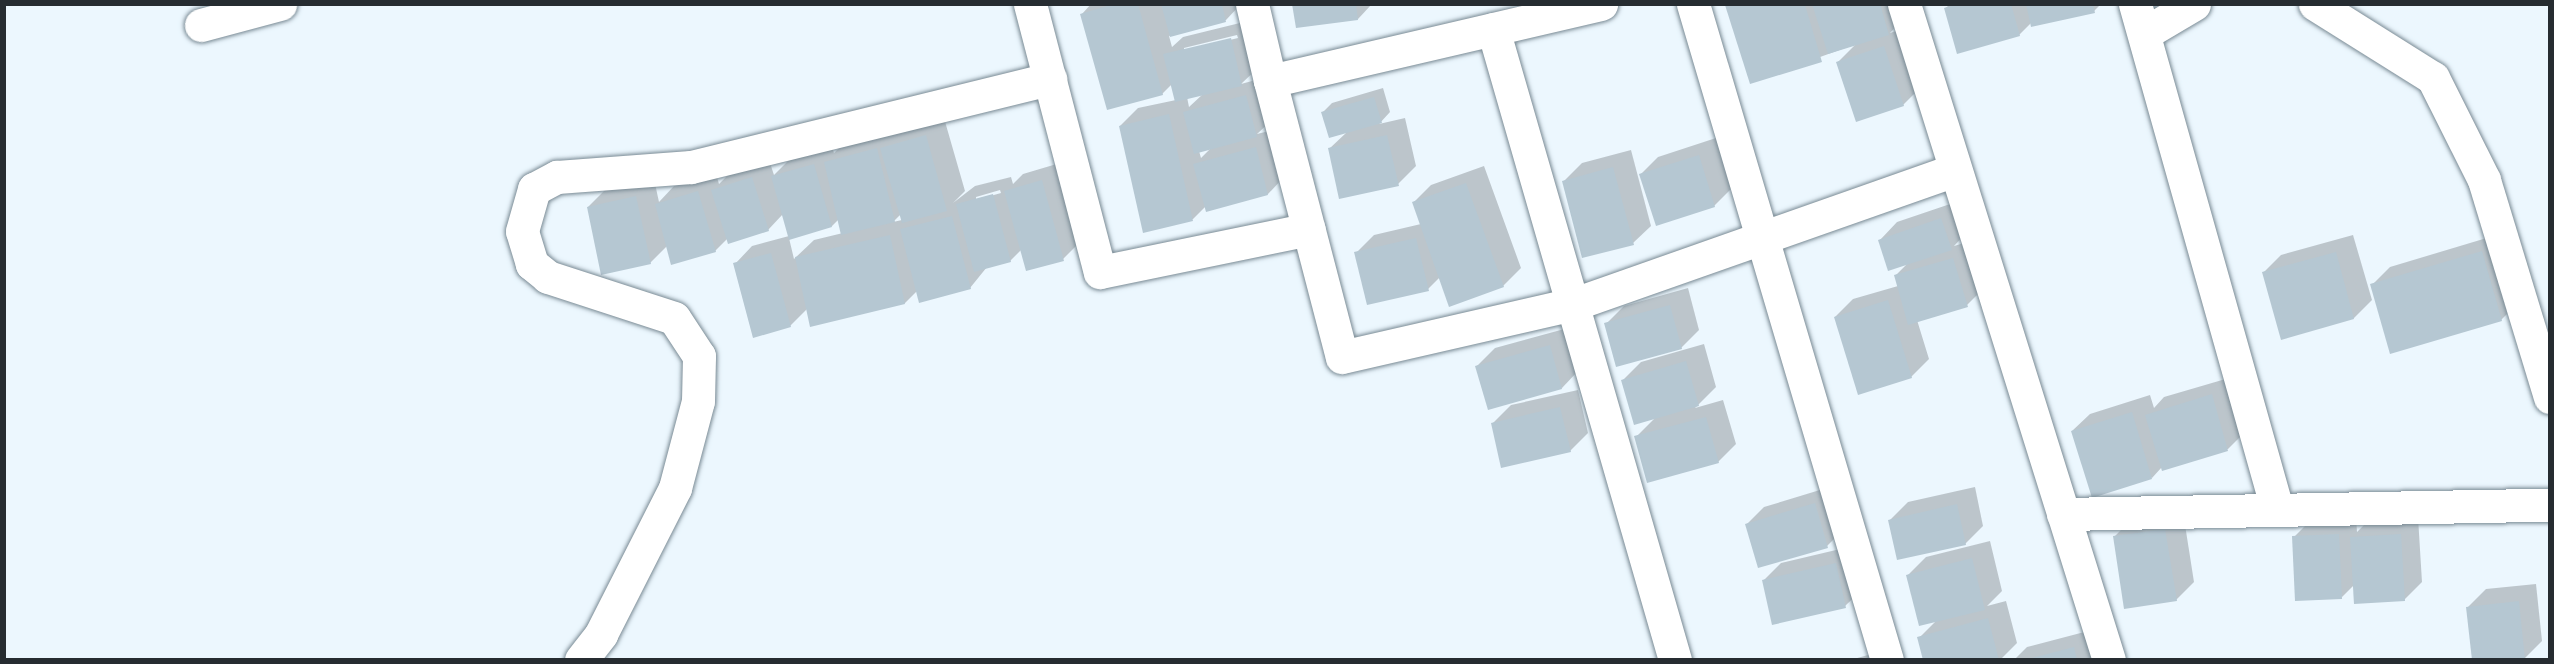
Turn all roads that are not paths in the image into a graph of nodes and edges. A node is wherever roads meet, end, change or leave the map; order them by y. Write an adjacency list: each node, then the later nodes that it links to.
1 (280, 4): 10 (street)
2 (1030, 4): 12 (street)
3 (1252, 4): 13 (street)
4 (1601, 4): 11 (street)
5 (1693, 4): 16 (street)
6 (1904, 4): 14 (street)
7 (2194, 4): 9 (street)
8 (2315, 4): 18 (street)
9 (2140, 19): 20 (street)
10 (201, 24)
11 (1493, 29): 13 (street); 17 (street)
12 (1050, 79): 15 (street); 22 (street)
13 (1270, 81): 15 (street)
14 (1955, 170): 16 (street); 21 (street)
15 (1309, 229): 17 (street)
16 (1762, 235): 17 (street); 24 (street)
17 (1574, 304): 23 (street)
18 (2549, 395)
19 (2550, 505): 20 (street)
20 (2277, 509): 21 (street)
21 (2063, 514): 25 (street)
22 (581, 660)
23 (1675, 660)
24 (1887, 660)
25 (2109, 660)

